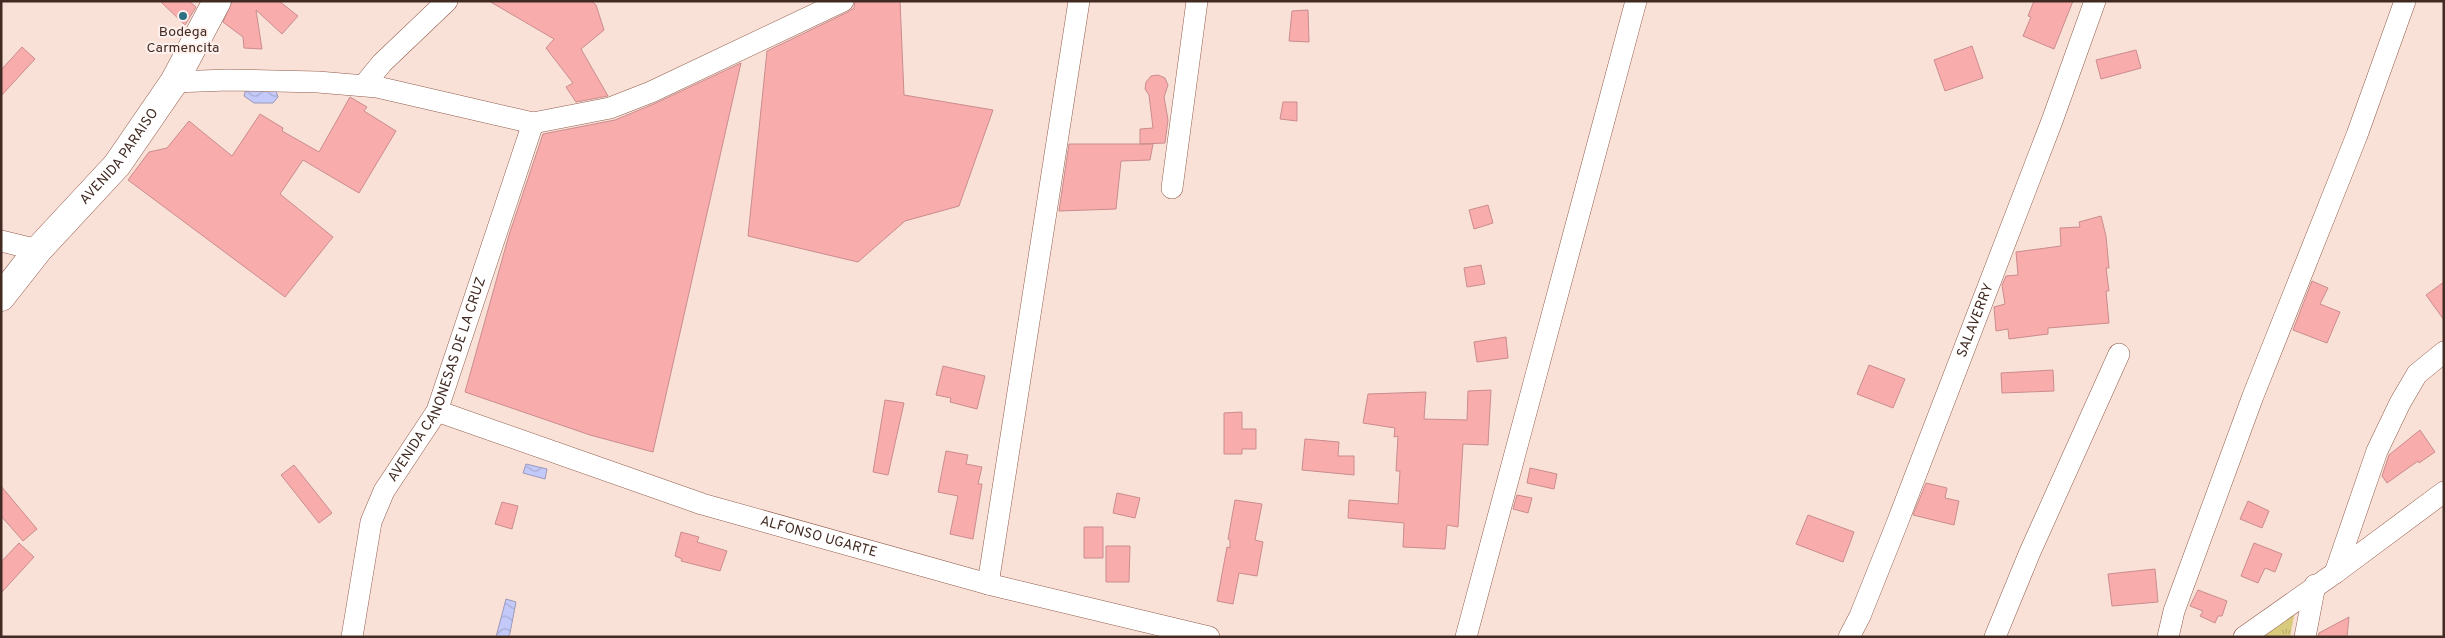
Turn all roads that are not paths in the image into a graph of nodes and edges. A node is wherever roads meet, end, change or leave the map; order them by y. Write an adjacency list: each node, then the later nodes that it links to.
1 (217, 1): 9 (main road, AVENIDA PARAISO)
2 (447, 1): 10 (street)
3 (843, 1): 11 (street)
4 (1079, 1): 21 (street)
5 (1197, 1): 12 (street)
6 (1636, 1): 25 (street)
7 (2095, 1): 26 (street, SALAVERRY)
8 (2405, 1): 28 (street)
9 (174, 82): 10 (street); 14 (main road, AVENIDA PARAISO)
10 (364, 86): 11 (street)
11 (533, 123): 18 (street, AVENIDA CANONESAS DE LA CRUZ)
12 (1172, 188)
13 (1, 241): 14 (street)
14 (38, 250): 15 (main road, AVENIDA PARAISO)
15 (1, 297)
16 (2444, 352): 20 (street)
17 (2119, 354): 27 (street)
18 (437, 411): 21 (street, ALFONSO UGARTE); 23 (street, AVENIDA CANONESAS DE LA CRUZ)
19 (2444, 492): 20 (street)
20 (2335, 573): 22 (street)
21 (988, 584): 24 (street, ALFONSO UGARTE)
22 (2316, 585): 29 (street); 30 (street)
23 (352, 637)
24 (1209, 637)
25 (1466, 637)
26 (1849, 637)
27 (1995, 637)
28 (2168, 637)
29 (2244, 637)
30 (2305, 637)

